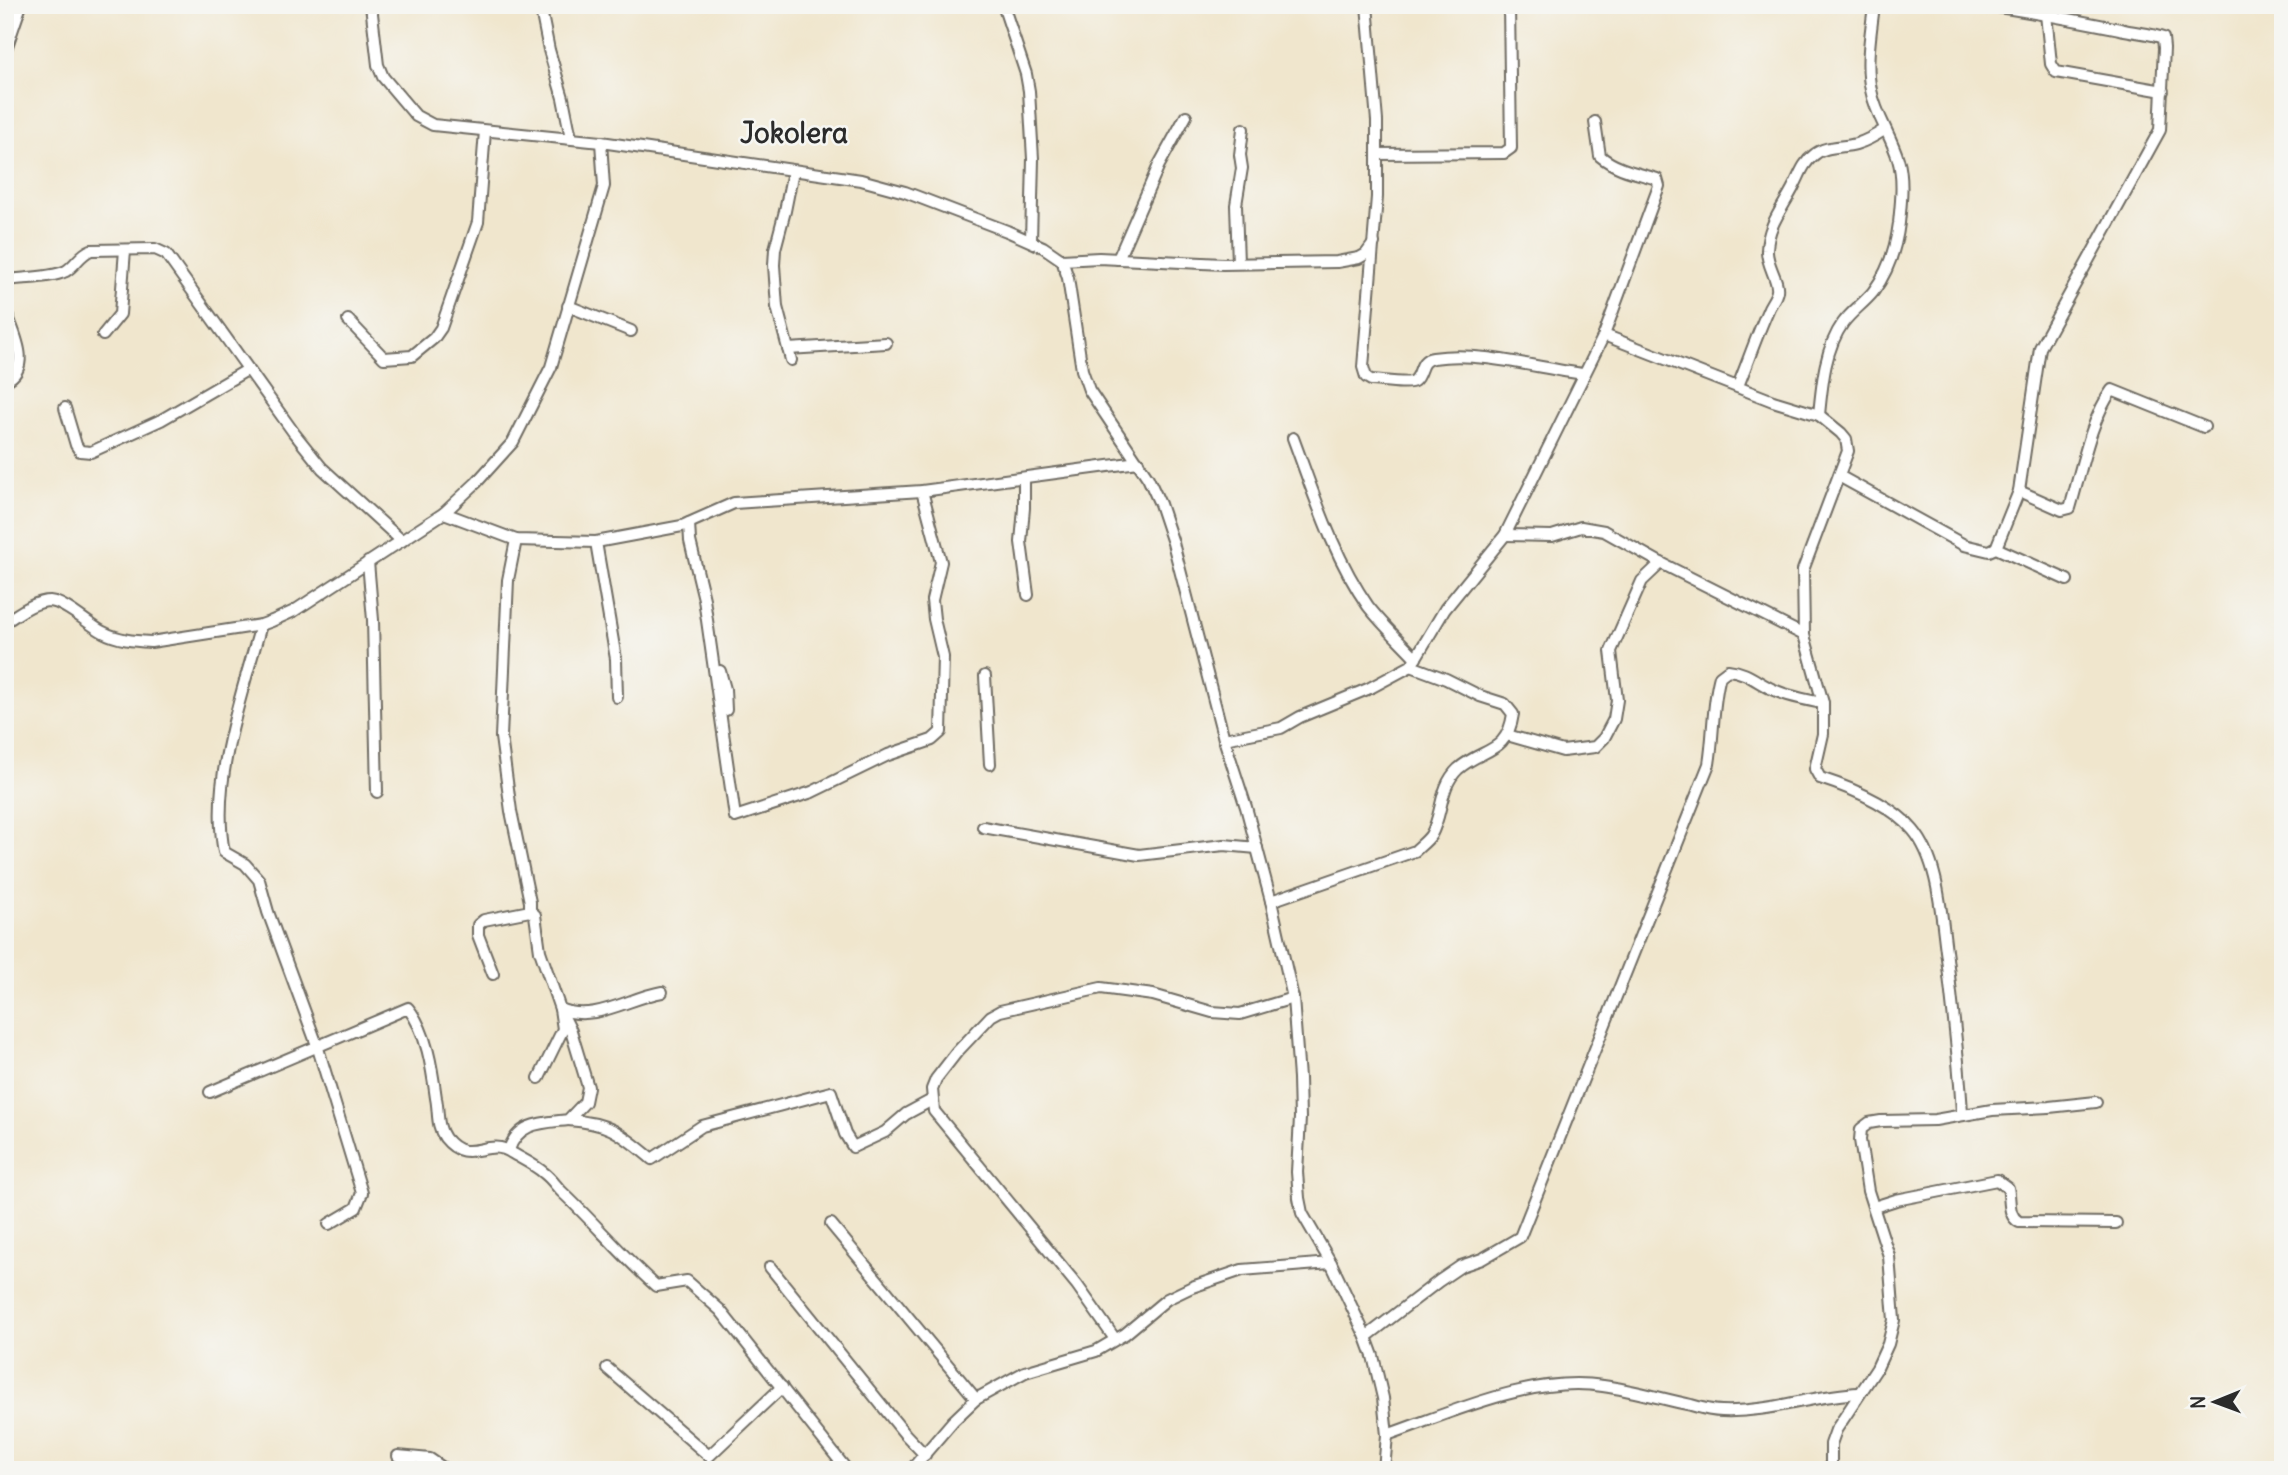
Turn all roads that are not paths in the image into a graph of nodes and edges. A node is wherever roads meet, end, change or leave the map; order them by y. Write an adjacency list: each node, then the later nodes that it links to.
1 (21, 5): 11 (street)
2 (372, 5): 17 (street)
3 (540, 5): 18 (street)
4 (1003, 5): 22 (street)
5 (1367, 5): 20 (street)
6 (1509, 5): 20 (street)
7 (1887, 5): 9 (street)
8 (1984, 5): 10 (street)
9 (1874, 6): 16 (street)
10 (2046, 14): 12 (street); 12 (street)
11 (5, 52)
12 (2163, 91): 48 (street)
13 (1185, 116): 25 (street)
14 (1595, 122): 34 (street)
15 (1243, 129): 27 (street)
16 (1884, 130): 39 (street); 41 (street)
17 (485, 131): 18 (street); 31 (street)
18 (571, 138): 19 (street)
19 (601, 142): 21 (street); 29 (street)
20 (1377, 154): 23 (street)
21 (793, 171): 22 (street); 35 (street)
22 (1031, 241): 26 (street)
23 (1374, 242): 27 (street); 37 (street)
24 (125, 250): 28 (street); 33 (street); 36 (street)
25 (1118, 259): 26 (street); 27 (street)
26 (1062, 260): 44 (street)
27 (1238, 264)
28 (5, 281)
29 (568, 306): 32 (street); 49 (street)
30 (5, 307): 38 (street)
31 (348, 320)
32 (631, 331)
33 (103, 335)
34 (1604, 335): 37 (street); 39 (street)
35 (886, 343)
36 (247, 370): 40 (street); 53 (street)
37 (1584, 374): 51 (street)
38 (5, 380)
39 (1738, 386): 41 (street)
40 (65, 408)
41 (1819, 415): 45 (street)
42 (2204, 427): 48 (street)
43 (1293, 438): 64 (street)
44 (1138, 462): 46 (street); 69 (street)
45 (1839, 476): 55 (street); 62 (street)
46 (1024, 478): 47 (street); 59 (street)
47 (922, 491): 50 (street); 50 (street)
48 (2019, 491): 55 (street)
49 (444, 513): 52 (street); 53 (street)
50 (689, 523): 54 (street)
51 (1505, 535): 57 (street); 64 (street)
52 (516, 540): 54 (street); 76 (street)
53 (402, 541): 56 (street)
54 (596, 542): 66 (street)
55 (1996, 548): 58 (street)
56 (368, 562): 61 (street); 72 (street)
57 (1661, 563): 62 (street); 68 (street)
58 (2067, 580)
59 (1028, 595)
60 (5, 622): 61 (street)
61 (261, 625): 81 (street)
62 (1804, 635): 67 (street)
63 (716, 658): 70 (street)
64 (1413, 662): 68 (street); 69 (street)
65 (985, 676): 71 (street)
66 (617, 697)
67 (1823, 703): 86 (street); 95 (street)
68 (1507, 735): 75 (street)
69 (1224, 739): 74 (street)
70 (723, 762)
71 (990, 764)
72 (377, 792)
73 (983, 827): 74 (street)
74 (1256, 848): 75 (street)
75 (1271, 901): 79 (street)
76 (530, 911): 77 (street); 80 (street)
77 (493, 974)
78 (662, 992): 80 (street)
79 (1293, 998): 84 (street); 93 (street)
80 (560, 1009): 82 (street); 87 (street)
81 (317, 1045): 83 (street); 88 (street); 91 (street)
82 (539, 1079)
83 (210, 1092)
84 (932, 1100): 87 (street); 96 (street)
85 (2096, 1102): 86 (street)
86 (1962, 1113): 89 (street)
87 (568, 1120): 88 (street)
88 (509, 1150): 98 (street)
89 (1874, 1207): 90 (street); 99 (street)
90 (2116, 1223)
91 (329, 1224)
92 (831, 1224): 100 (street)
93 (1331, 1263): 95 (street); 96 (street)
94 (770, 1267): 102 (street)
95 (1366, 1337): 101 (street)
96 (1115, 1339): 100 (street)
97 (607, 1368): 98 (street)
98 (782, 1387): 105 (street)
99 (1859, 1393): 101 (street); 108 (street)
100 (976, 1399): 102 (street)
101 (1387, 1435): 107 (street)
102 (925, 1455): 106 (street)
103 (398, 1456): 104 (street)
104 (446, 1470)
105 (848, 1470)
106 (911, 1470)
107 (1384, 1470)
108 (1831, 1470)

